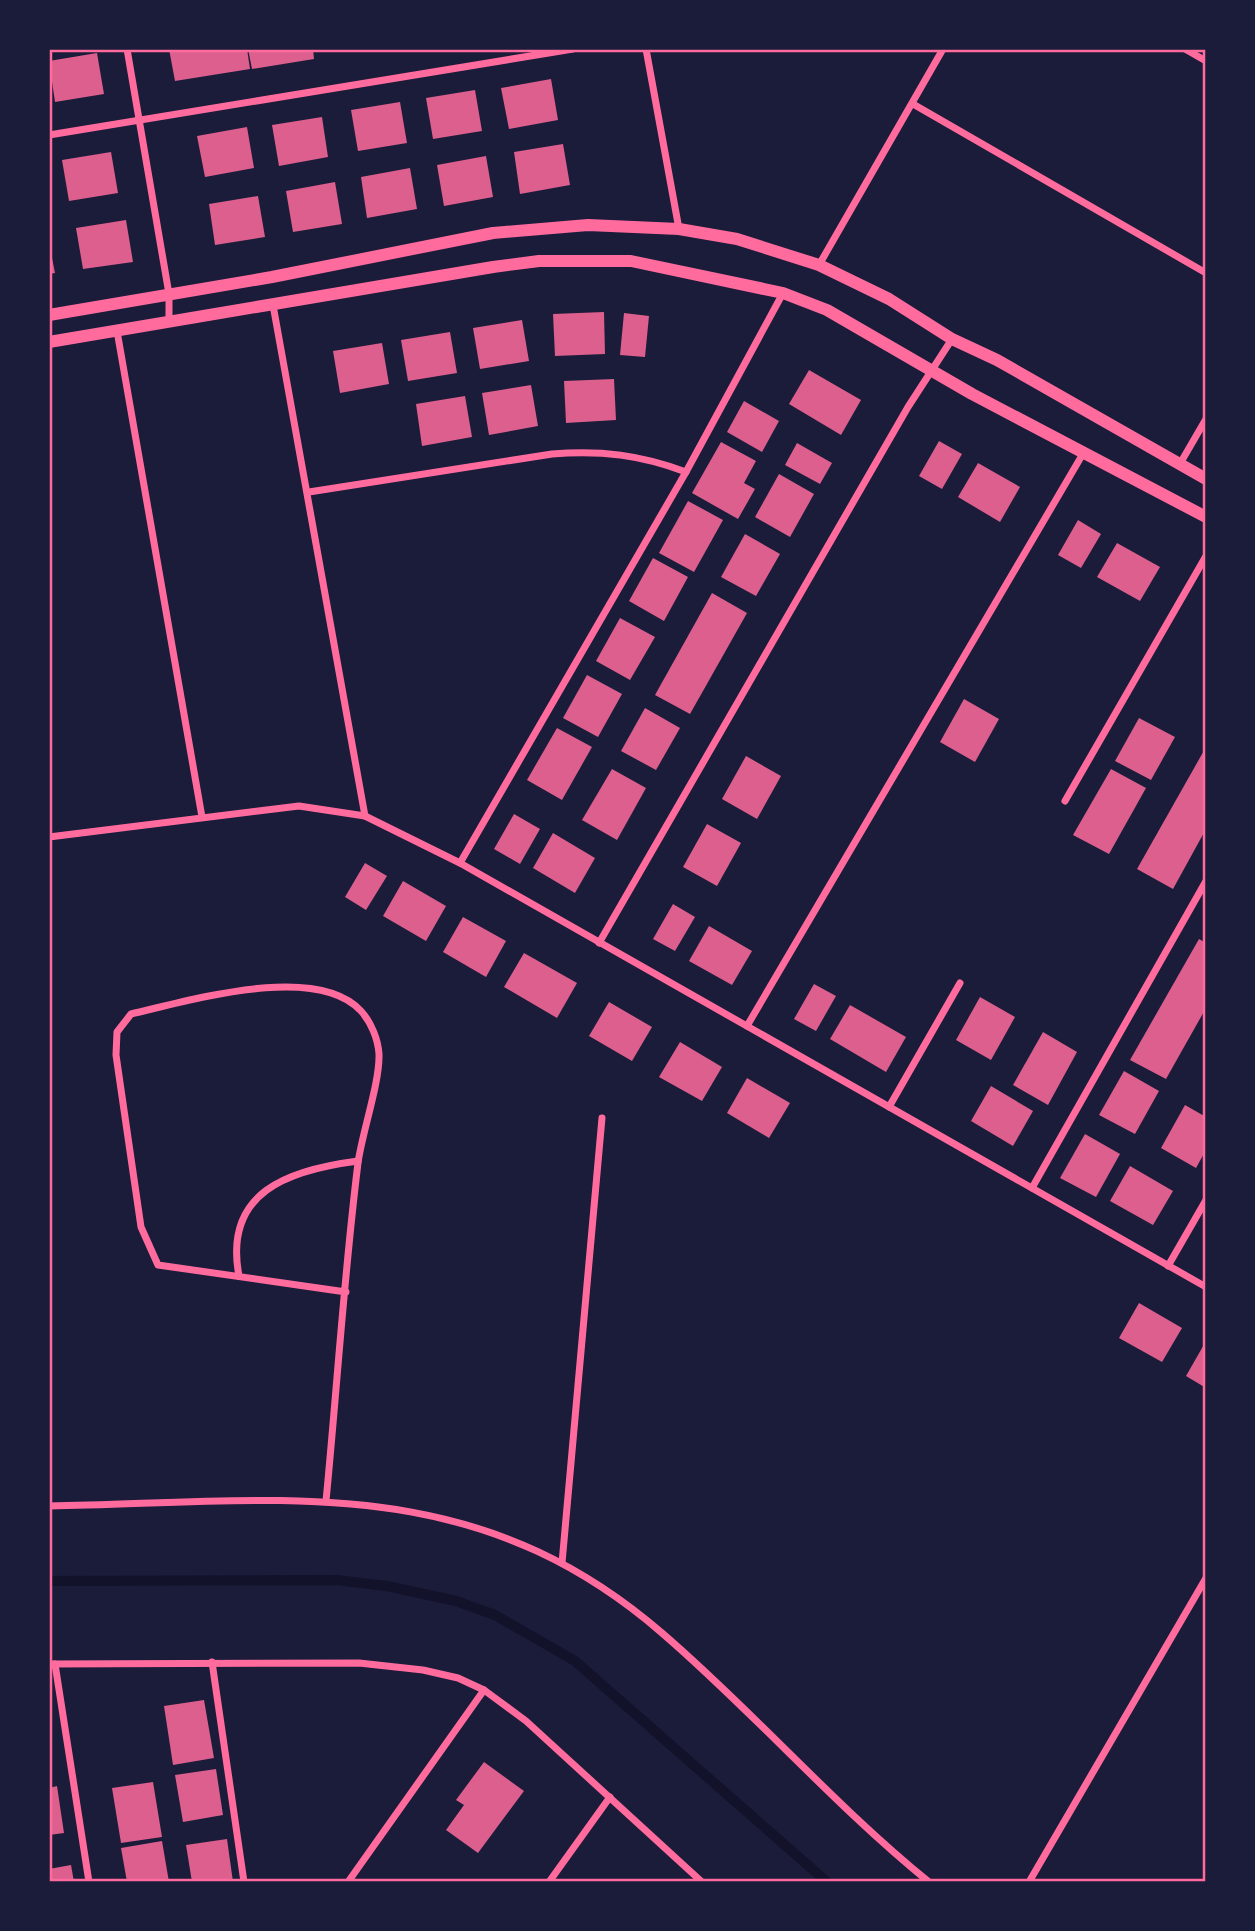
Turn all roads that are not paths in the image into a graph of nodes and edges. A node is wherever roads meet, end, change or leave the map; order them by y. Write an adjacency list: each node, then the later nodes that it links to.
1 (127, 49): 8 (street)
2 (573, 49): 8 (street)
3 (646, 49): 10 (street)
4 (943, 49): 7 (street)
5 (1185, 49): 6 (street)
6 (1206, 61)
7 (913, 104): 11 (street); 12 (street)
8 (139, 120): 9 (street); 14 (street)
9 (49, 135)
10 (679, 229): 11 (street); 14 (street)
11 (819, 265): 19 (street)
12 (1206, 273)
13 (783, 293): 15 (street); 21 (street); 25 (street)
14 (169, 294): 16 (street); 17 (street)
15 (273, 305): 17 (street); 27 (street)
16 (49, 315)
17 (169, 322): 18 (street)
18 (117, 331): 20 (street); 32 (street)
19 (952, 339): 21 (street); 24 (street)
20 (49, 342)
21 (932, 370): 23 (street); 36 (street)
22 (1206, 419): 24 (street)
23 (1084, 452): 28 (street); 38 (street)
24 (1181, 462): 26 (street)
25 (686, 472): 27 (street); 34 (street)
26 (1206, 479)
27 (309, 492): 31 (street)
28 (1206, 517)
29 (1206, 556): 30 (street)
30 (1065, 801)
31 (365, 816): 32 (street); 34 (street)
32 (202, 817): 33 (street)
33 (49, 837)
34 (460, 863): 36 (street)
35 (1206, 881): 42 (street)
36 (599, 943): 38 (street)
37 (960, 983): 39 (street)
38 (747, 1027): 39 (street)
39 (889, 1107): 42 (street)
40 (602, 1118): 50 (street)
41 (358, 1161): 45 (street); 45 (street); 47 (street)
42 (1032, 1188): 44 (street)
43 (1206, 1200): 44 (street)
44 (1168, 1266): 46 (street)
45 (239, 1276): 47 (street)
46 (1206, 1287)
47 (346, 1292): 48 (street)
48 (326, 1501): 49 (street); 50 (street)
49 (49, 1506)
50 (562, 1563): 61 (street)
51 (1206, 1578): 62 (street)
52 (212, 1662): 53 (street); 54 (street); 57 (street)
53 (52, 1664): 56 (street)
54 (484, 1690): 55 (street); 58 (street)
55 (610, 1797): 59 (street); 60 (street)
56 (89, 1882)
57 (244, 1882)
58 (348, 1882)
59 (549, 1882)
60 (702, 1882)
61 (929, 1882)
62 (1029, 1882)

